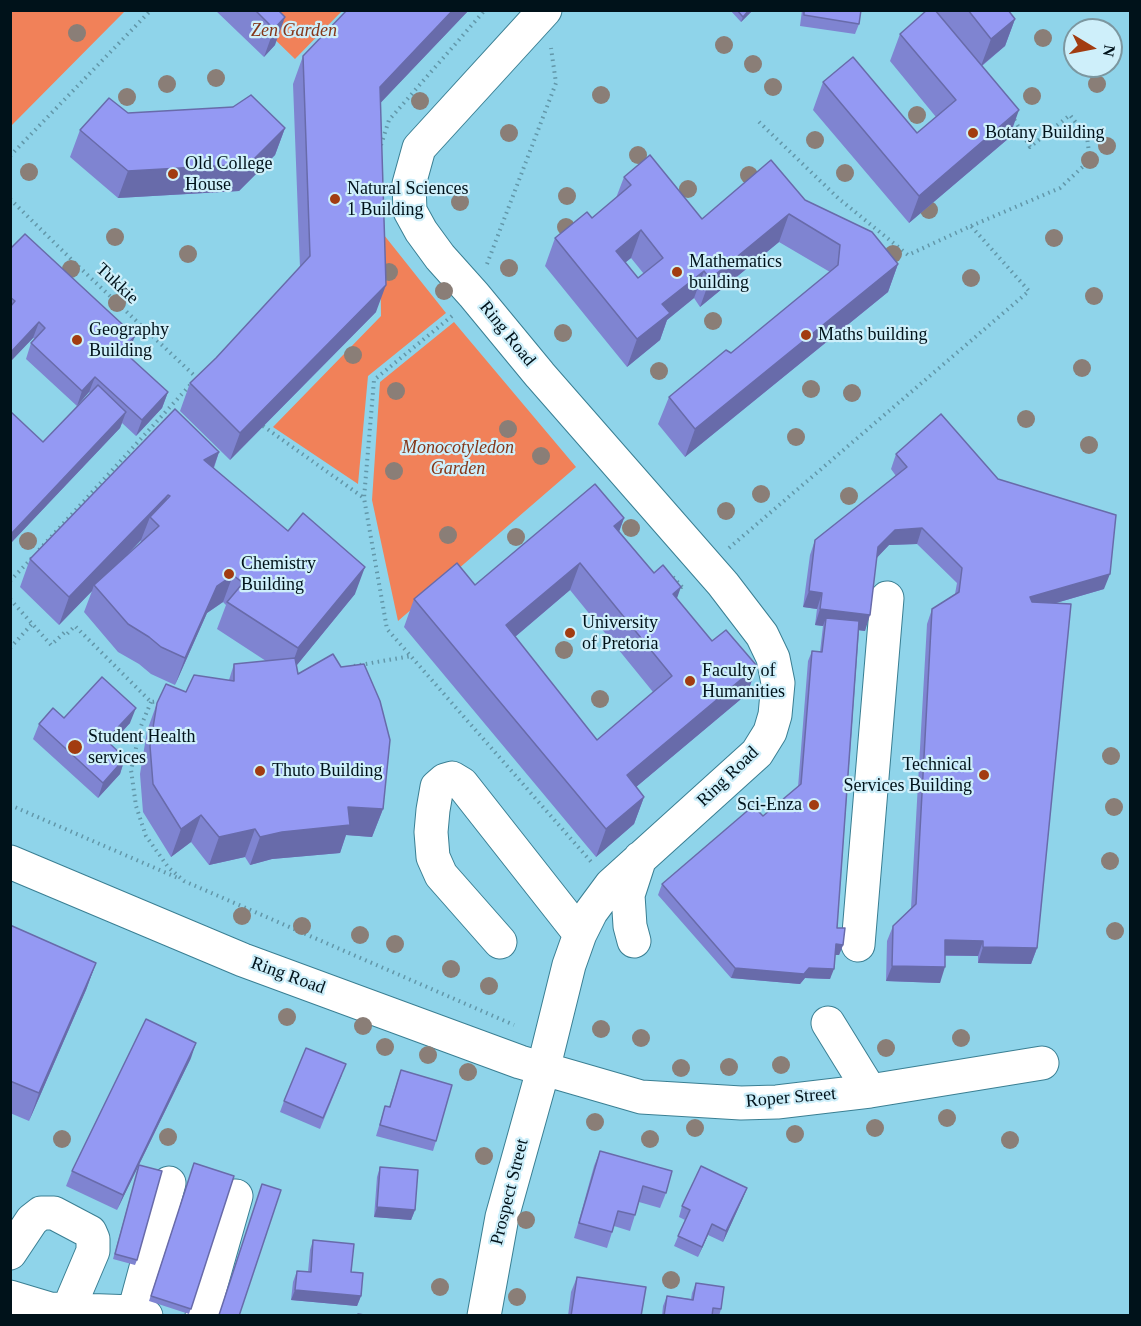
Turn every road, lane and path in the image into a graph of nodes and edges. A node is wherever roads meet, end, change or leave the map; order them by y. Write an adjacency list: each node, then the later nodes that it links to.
1 (151, 10): 5 (path)
2 (547, 26): 8 (path); 8 (street, Ring Road)
3 (1013, 118): 7 (path)
4 (756, 119): 7 (path)
5 (10, 156)
6 (10, 199): 9 (path, Tukkie)
7 (971, 226): 13 (path)
8 (474, 295): 12 (path); 13 (street, Ring Road)
9 (197, 378): 10 (path, Tukkie); 14 (path)
10 (202, 382)
11 (263, 426): 12 (path)
12 (364, 498): 19 (path)
13 (709, 566): 24 (street, Ring Road)
14 (10, 581)
15 (887, 598): 31 (street)
16 (10, 599): 17 (path)
17 (32, 624): 18 (path); 22 (path)
18 (10, 648)
19 (411, 656): 20 (path); 27 (path)
20 (344, 668)
21 (167, 699): 22 (path)
22 (151, 702): 26 (path)
23 (10, 805): 26 (path)
24 (640, 858): 27 (street, Ring Road); 29 (street)
25 (10, 862): 33 (street, Ring Road)
26 (184, 881): 33 (path)
27 (611, 885): 28 (street, Ring Road)
28 (580, 934): 30 (street); 33 (street, Ring Road)
29 (634, 941)
30 (500, 942)
31 (858, 945)
32 (828, 1023): 35 (street)
33 (546, 1055): 35 (street, Roper Street); 43 (street, Prospect Street)
34 (1042, 1063): 35 (street, Roper Street)
35 (870, 1091)
36 (169, 1183): 41 (street)
37 (236, 1196): 42 (street)
38 (10, 1253): 40 (street)
39 (10, 1297): 40 (street)
40 (68, 1310): 41 (street)
41 (140, 1314)
42 (202, 1316)
43 (484, 1316)

